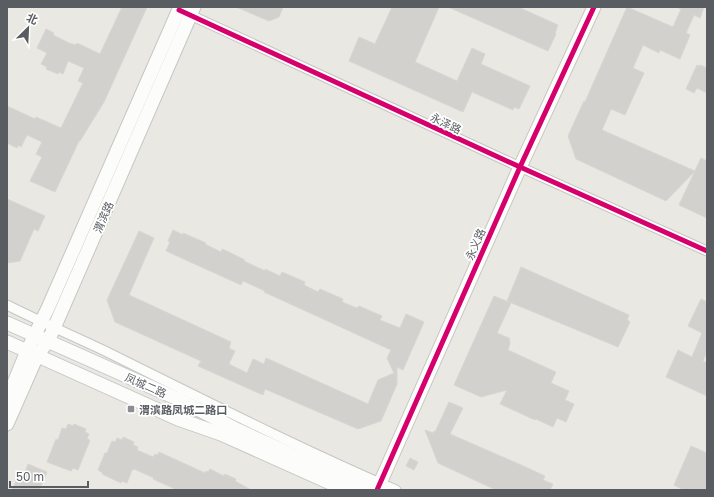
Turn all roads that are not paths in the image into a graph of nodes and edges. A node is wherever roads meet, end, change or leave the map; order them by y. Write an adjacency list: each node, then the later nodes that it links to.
1 (594, 7): 4 (street, 永义路)
2 (179, 8): 3 (street, 永泽路); 7 (street, 渭滨路)
3 (193, 11): 4 (street, 永泽路); 9 (street, 渭滨路)
4 (520, 168): 5 (street, 永泽路); 16 (street, 永义路)
5 (707, 251)
6 (7, 305): 7 (street)
7 (41, 322): 9 (street); 10 (street, 渭滨路)
8 (7, 323): 10 (street, 凤城二路)
9 (54, 328): 11 (street, 渭滨路); 16 (street)
10 (35, 336): 11 (street, 凤城二路); 13 (street, 渭滨路)
11 (48, 341): 13 (street, 渭滨路); 16 (street, 凤城二路)
12 (7, 342): 13 (street, 凤城二路)
13 (32, 353): 14 (street, 渭滨路); 15 (street, 渭滨路); 17 (street, 凤城二路)
14 (7, 400)
15 (7, 424)
16 (376, 488): 18 (street)
17 (346, 490)
18 (396, 490)

